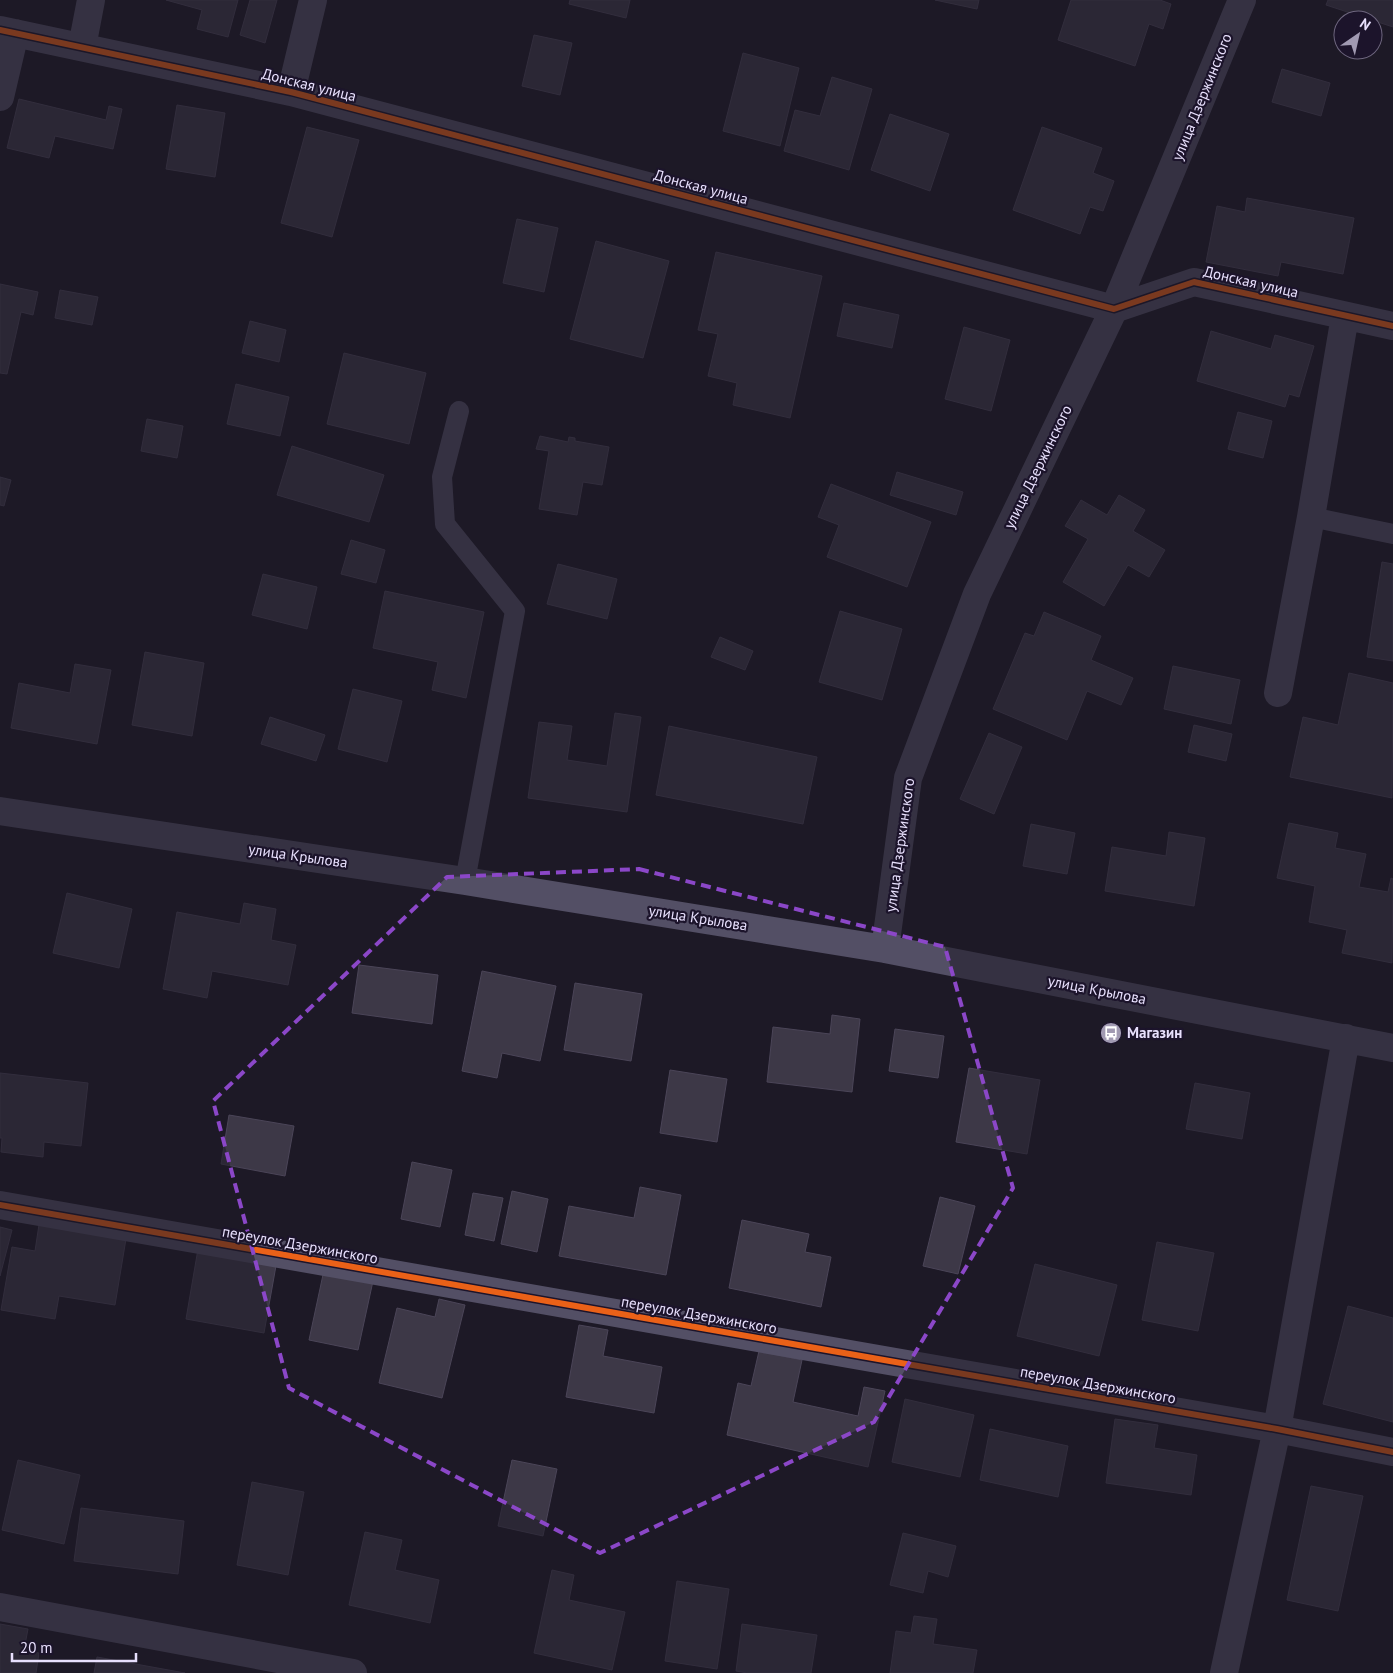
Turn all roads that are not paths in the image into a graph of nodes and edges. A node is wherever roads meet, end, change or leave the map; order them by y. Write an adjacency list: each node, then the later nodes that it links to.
1 (91, 0): 5 (street)
2 (314, 0): 6 (street)
3 (1242, 0): 8 (street, улица Дзержинского)
4 (7, 32): 5 (street, Донская улица); 7 (street)
5 (82, 47): 6 (street, Донская улица)
6 (291, 92): 8 (street, Донская улица)
7 (0, 97)
8 (1114, 309): 9 (street, Донская улица); 17 (street, улица Дзержинского)
9 (1346, 316): 10 (street, Донская улица); 12 (street)
10 (1393, 326)
11 (458, 411): 16 (lane)
12 (1311, 517): 13 (lane); 14 (street)
13 (1393, 534)
14 (1278, 693)
15 (0, 811): 16 (street, улица Крылова)
16 (465, 881): 17 (street, улица Крылова)
17 (885, 949): 18 (street, улица Крылова)
18 (1346, 1038): 19 (street, улица Крылова); 21 (street)
19 (1393, 1048)
20 (0, 1205): 21 (street, переулок Дзержинского)
21 (1277, 1429): 22 (street, переулок Дзержинского); 25 (street)
22 (1393, 1452)
23 (0, 1607): 24 (street)
24 (353, 1673)
25 (1224, 1673)

